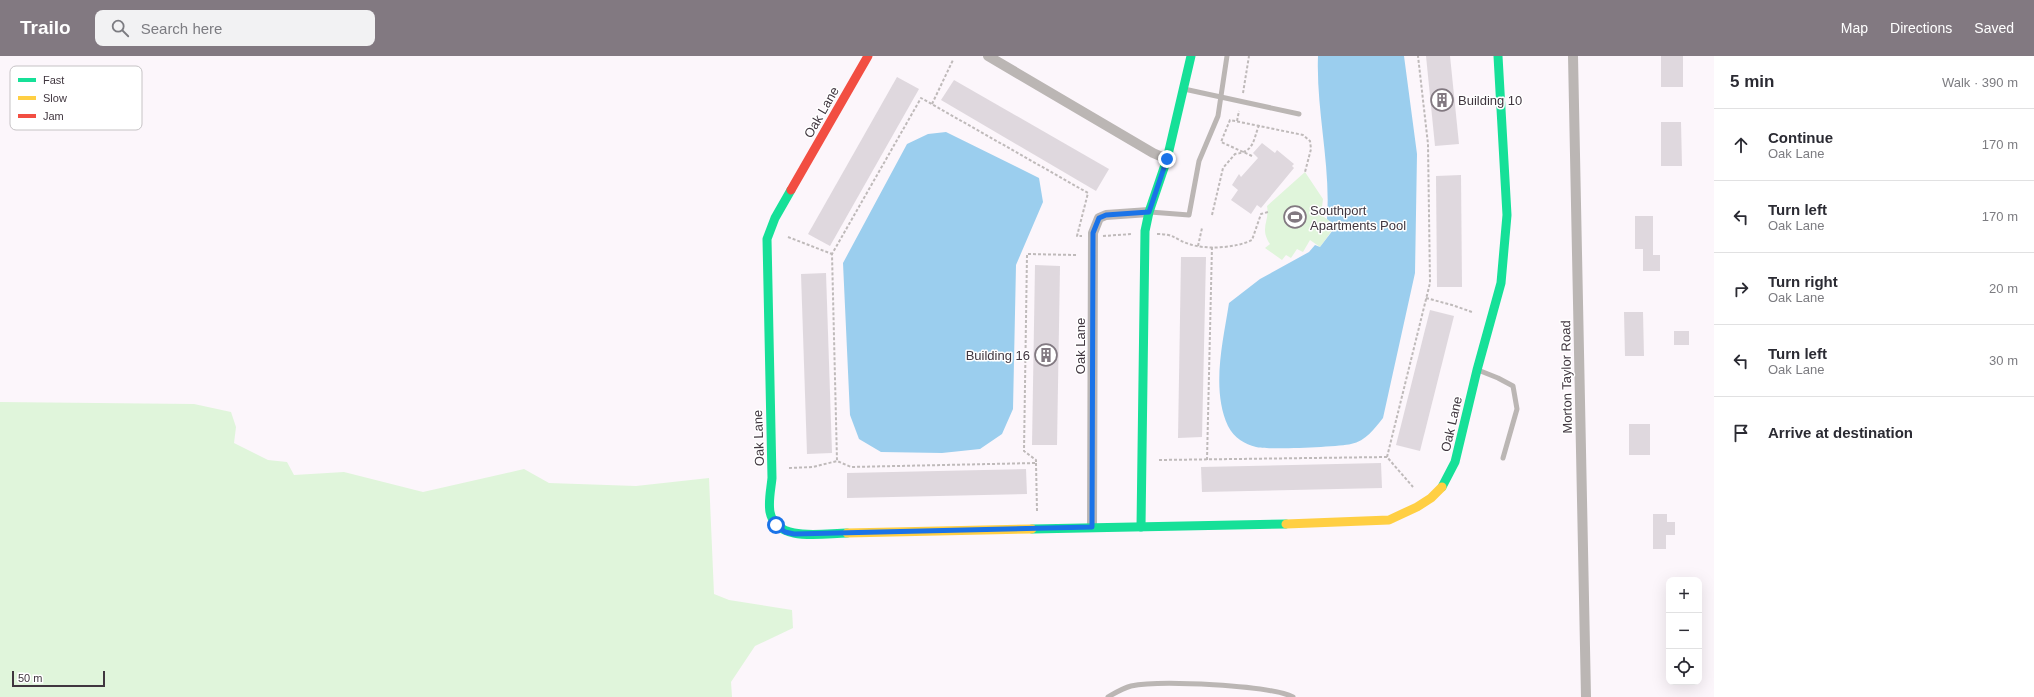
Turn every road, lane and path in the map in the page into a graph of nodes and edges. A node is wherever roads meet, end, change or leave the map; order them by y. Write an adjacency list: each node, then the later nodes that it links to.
1 (868, 56): 47 (street, Oak Lane)
2 (988, 56): 20 (street)
3 (1191, 56): 10 (street)
4 (1227, 56): 12 (lane)
5 (1250, 56): 11 (path)
6 (1418, 56): 35 (path)
7 (1498, 56): 37 (street, Oak Lane)
8 (1573, 56): 51 (street, Morton Taylor Road)
9 (953, 60): 13 (path)
10 (1183, 89): 12 (lane); 20 (street)
11 (1243, 93)
12 (1221, 97): 15 (lane); 22 (lane)
13 (932, 104): 29 (path); 33 (path)
14 (1240, 111): 16 (path)
15 (1298, 114)
16 (1237, 121): 17 (path); 18 (path)
17 (1259, 125): 18 (path); 21 (path)
18 (1245, 153): 19 (path); 24 (path)
19 (1252, 156)
20 (1167, 159): 22 (street)
21 (1305, 172)
22 (1149, 212): 47 (street, Oak Lane); 48 (street)
23 (1268, 212): 32 (path)
24 (1212, 215)
25 (1202, 228): 31 (path)
26 (1138, 234): 30 (path)
27 (1152, 234): 31 (path)
28 (788, 236): 33 (path)
29 (1076, 236)
30 (1103, 236)
31 (1198, 246): 32 (path)
32 (1212, 246): 41 (path)
33 (832, 254): 42 (path)
34 (1076, 255): 43 (path)
35 (1426, 298): 36 (path); 38 (path)
36 (1472, 312)
37 (1477, 370): 39 (lane); 48 (street, Oak Lane)
38 (1387, 457): 41 (path); 45 (path)
39 (1503, 458)
40 (1159, 460): 41 (path)
41 (1207, 460)
42 (837, 461): 43 (path); 44 (path)
43 (1036, 463): 46 (path)
44 (790, 468)
45 (1413, 487)
46 (1037, 511)
47 (1092, 527): 48 (street, Oak Lane)
48 (1140, 527)
49 (1108, 697): 50 (lane)
50 (1293, 697)
51 (1586, 697)

